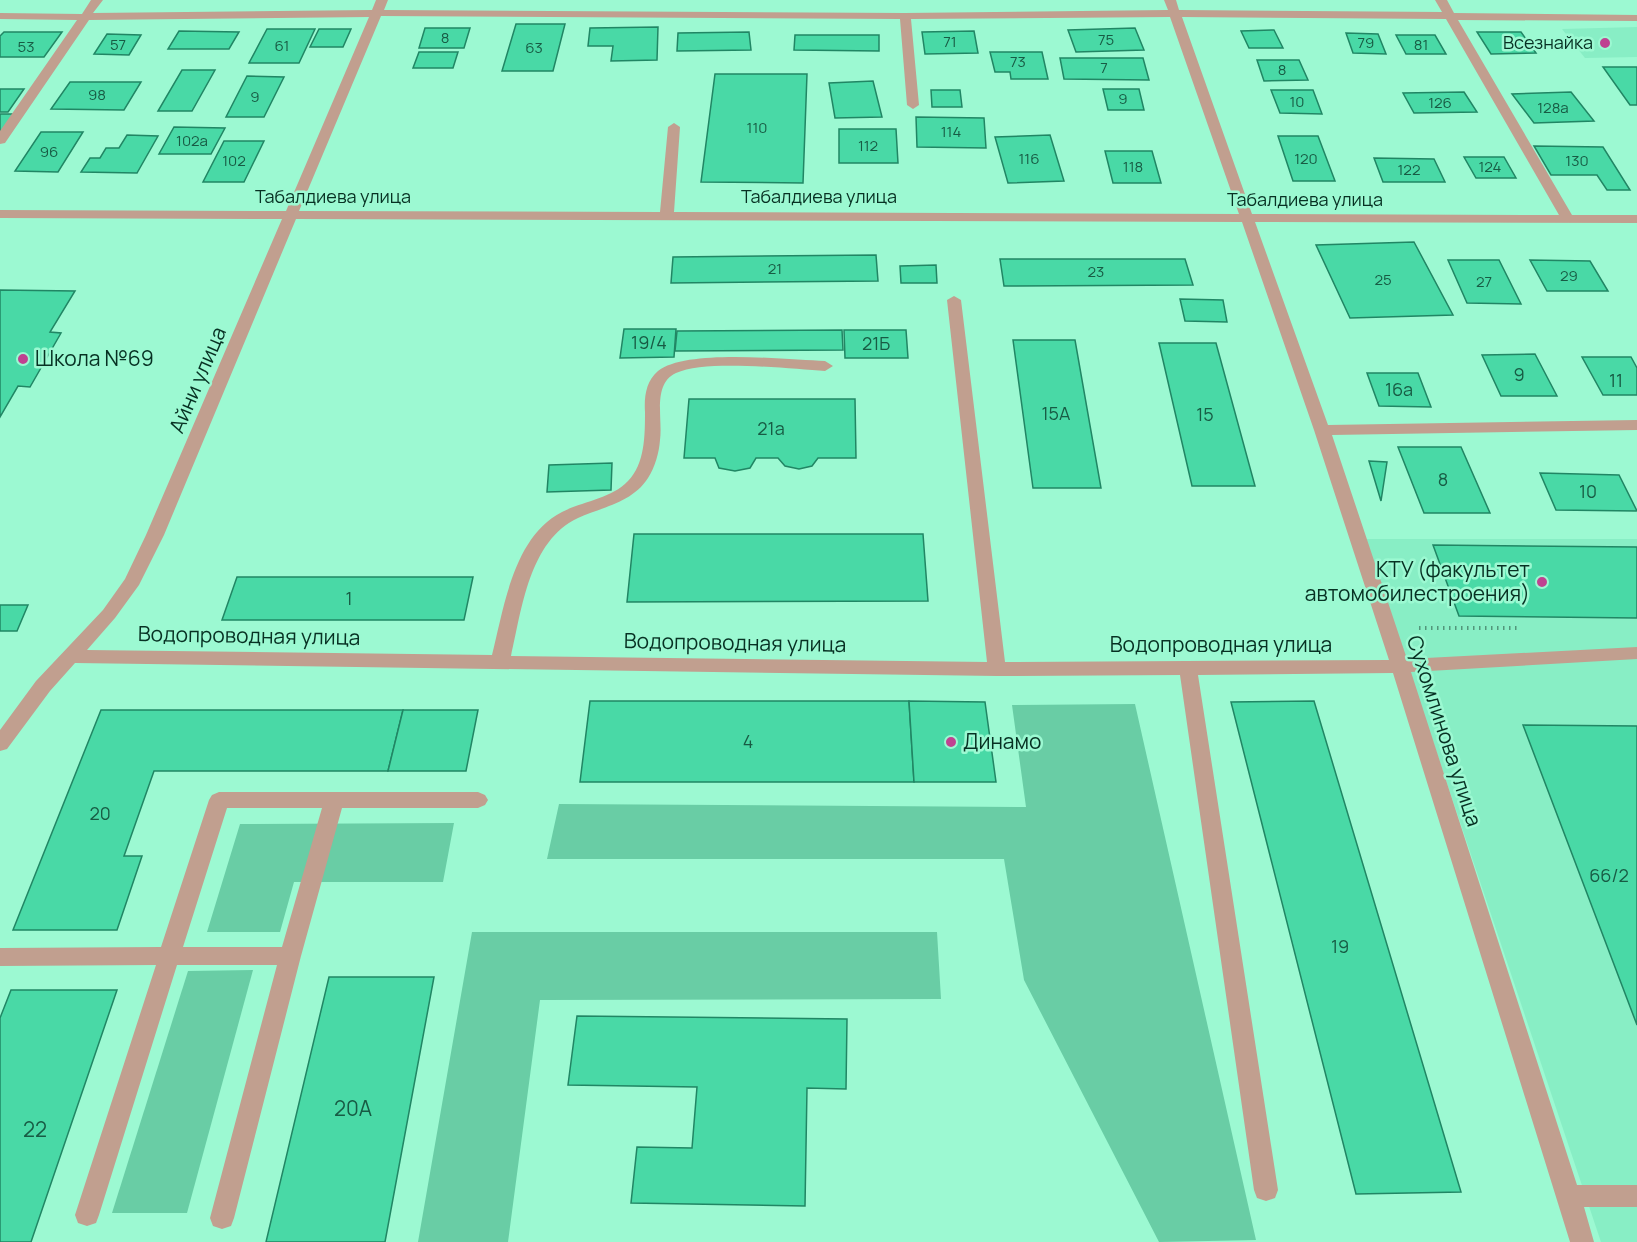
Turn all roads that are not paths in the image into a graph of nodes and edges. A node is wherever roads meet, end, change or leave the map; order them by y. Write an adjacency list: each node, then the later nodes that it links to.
1 (97, 0): 8 (street)
2 (1441, 0): 6 (street)
3 (380, 7): 7 (street); 8 (street); 14 (street, Айни улица)
4 (1172, 7): 6 (street); 7 (street); 16 (street, Сухомлинова улица)
5 (0, 15): 8 (street)
6 (1449, 15): 9 (street); 17 (street)
7 (905, 16): 10 (street)
8 (84, 17): 12 (street)
9 (1637, 18)
10 (913, 105)
11 (674, 127): 15 (street)
12 (0, 140)
13 (0, 214): 14 (street, Табалдиева улица)
14 (291, 215): 15 (street, Табалдиева улица); 24 (street, Айни улица)
15 (667, 215): 16 (street, Табалдиева улица)
16 (1248, 218): 17 (street, Табалдиева улица); 22 (street, Сухомлинова улица)
17 (1568, 219): 18 (street, Табалдиева улица)
18 (1637, 219)
19 (954, 300): 28 (street)
20 (825, 366): 25 (street)
21 (1637, 425): 22 (street)
22 (1322, 430): 26 (street, Сухомлинова улица)
23 (1637, 653): 26 (street, Водопроводная улица)
24 (70, 656): 25 (street, Водопроводная улица); 29 (street, Айни улица)
25 (500, 662): 28 (street, Водопроводная улица)
26 (1400, 666): 27 (street, Водопроводная улица); 36 (street, Сухомлинова улица)
27 (1188, 668): 28 (street, Водопроводная улица); 35 (street)
28 (997, 669)
29 (0, 744)
30 (334, 800): 31 (street); 32 (street); 33 (street)
31 (478, 800)
32 (170, 956): 33 (street); 34 (street); 38 (street)
33 (290, 956): 39 (street)
34 (0, 957)
35 (1266, 1191)
36 (1569, 1196): 37 (street); 40 (street, Сухомлинова улица)
37 (1637, 1196)
38 (87, 1215)
39 (222, 1218)
40 (1582, 1242)

